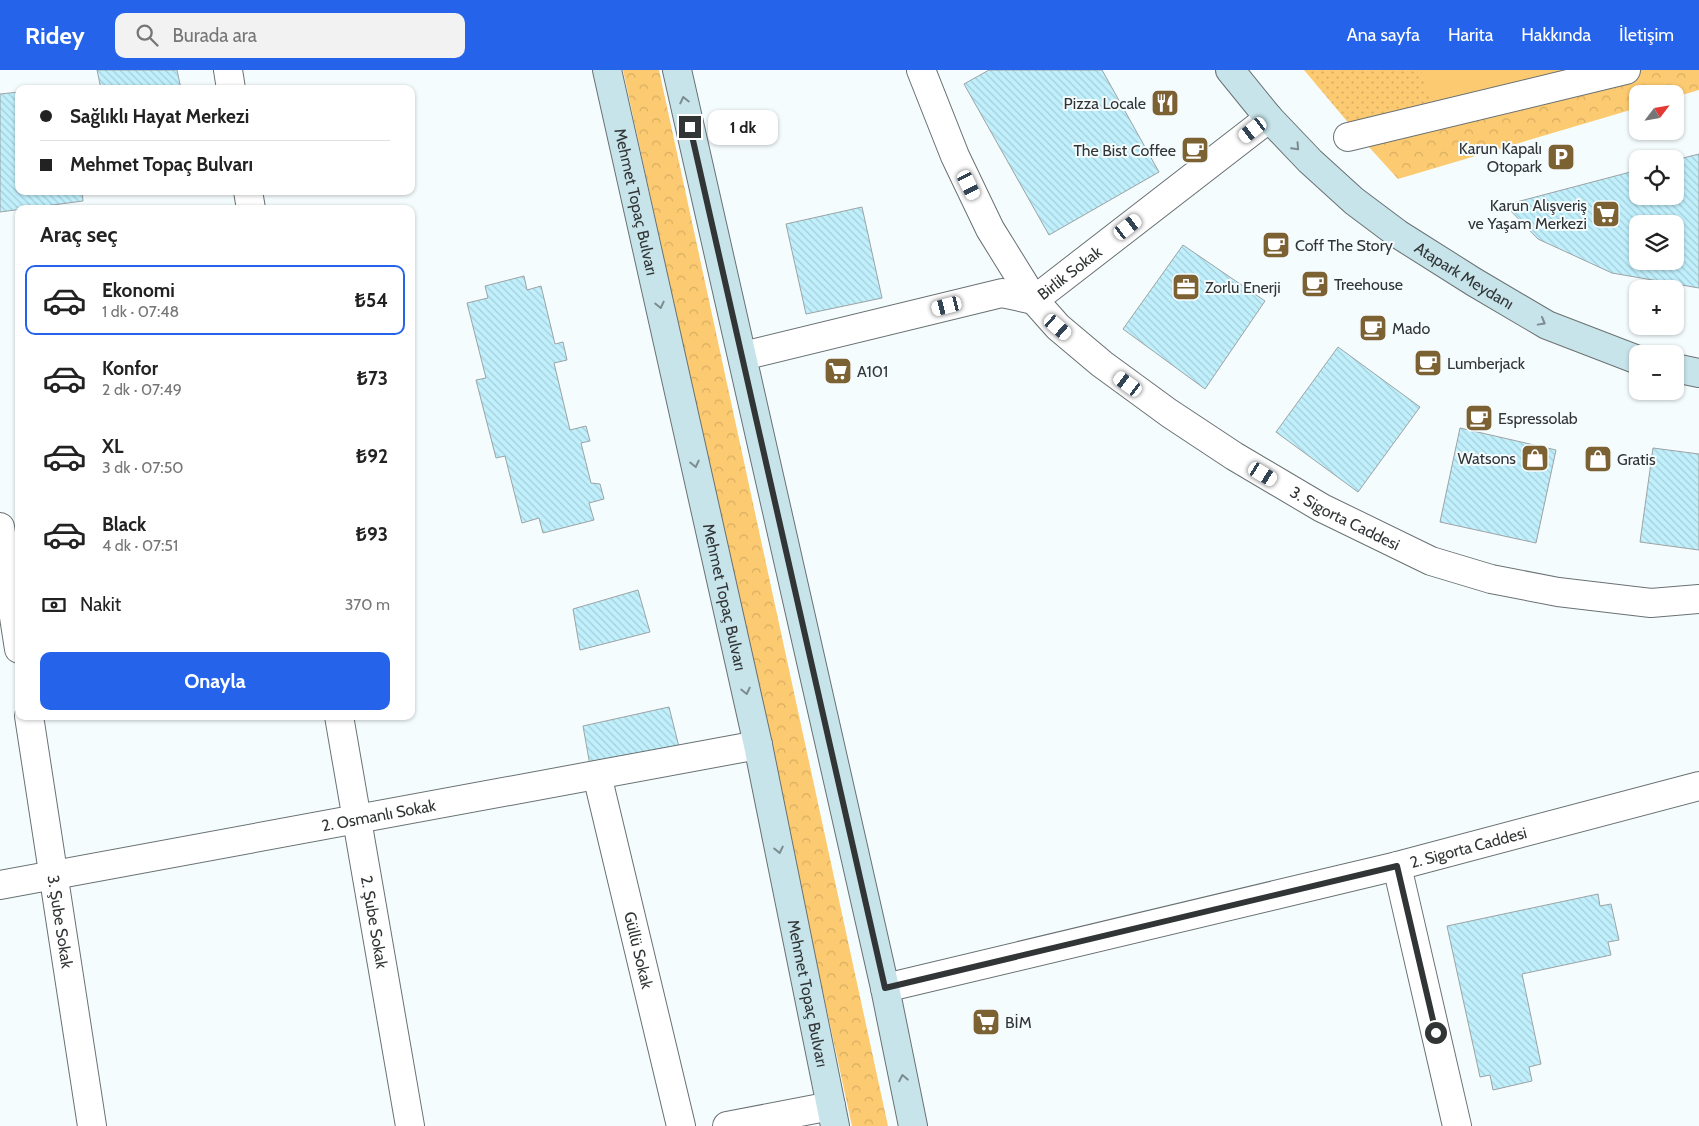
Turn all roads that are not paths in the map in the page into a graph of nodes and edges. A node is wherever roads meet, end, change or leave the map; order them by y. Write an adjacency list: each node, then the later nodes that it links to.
1 (228, 70): 7 (street)
2 (607, 70): 20 (main road, Mehmet Topaç Bulvarı, one-way to 20)
3 (677, 70): 11 (main road, one-way to 3)
4 (921, 70): 10 (street, 3. Sigorta Caddesi)
5 (1230, 70): 8 (main road, Atapark Meydanı)
6 (1626, 70): 9 (street)
7 (230, 85)
8 (1269, 118): 10 (street, Birlik Sokak); 12 (main road, Atapark Meydanı, one-way to 12)
9 (1348, 137)
10 (1034, 300): 11 (street, Birlik Sokak); 16 (street, 3. Sigorta Caddesi)
11 (743, 356): 27 (main road)
12 (1629, 357)
13 (1684, 370): 14 (main road)
14 (1699, 373)
15 (0, 527): 17 (street)
16 (1699, 599)
17 (15, 623)
18 (30, 720): 25 (street, 3. Şube Sokak)
19 (340, 720): 23 (street, 2. Şube Sokak)
20 (758, 745): 21 (street, 2. Osmanlı Sokak); 28 (main road, Mehmet Topaç Bulvarı, one-way to 28)
21 (597, 775): 23 (street, 2. Osmanlı Sokak); 31 (street, Güllü Sokak)
22 (1699, 786): 24 (street, 2. Sigorta Caddesi)
23 (357, 820): 25 (street, 2. Osmanlı Sokak); 30 (street, 2. Şube Sokak)
24 (1397, 866): 27 (street, 2. Sigorta Caddesi); 34 (street)
25 (54, 875): 26 (street, 2. Osmanlı Sokak); 29 (street, 3. Şube Sokak)
26 (0, 885)
27 (885, 988): 33 (main road, one-way to 27)
28 (833, 1116): 32 (street)
29 (92, 1126)
30 (410, 1126)
31 (681, 1126)
32 (727, 1126)
33 (913, 1126)
34 (1457, 1126)

